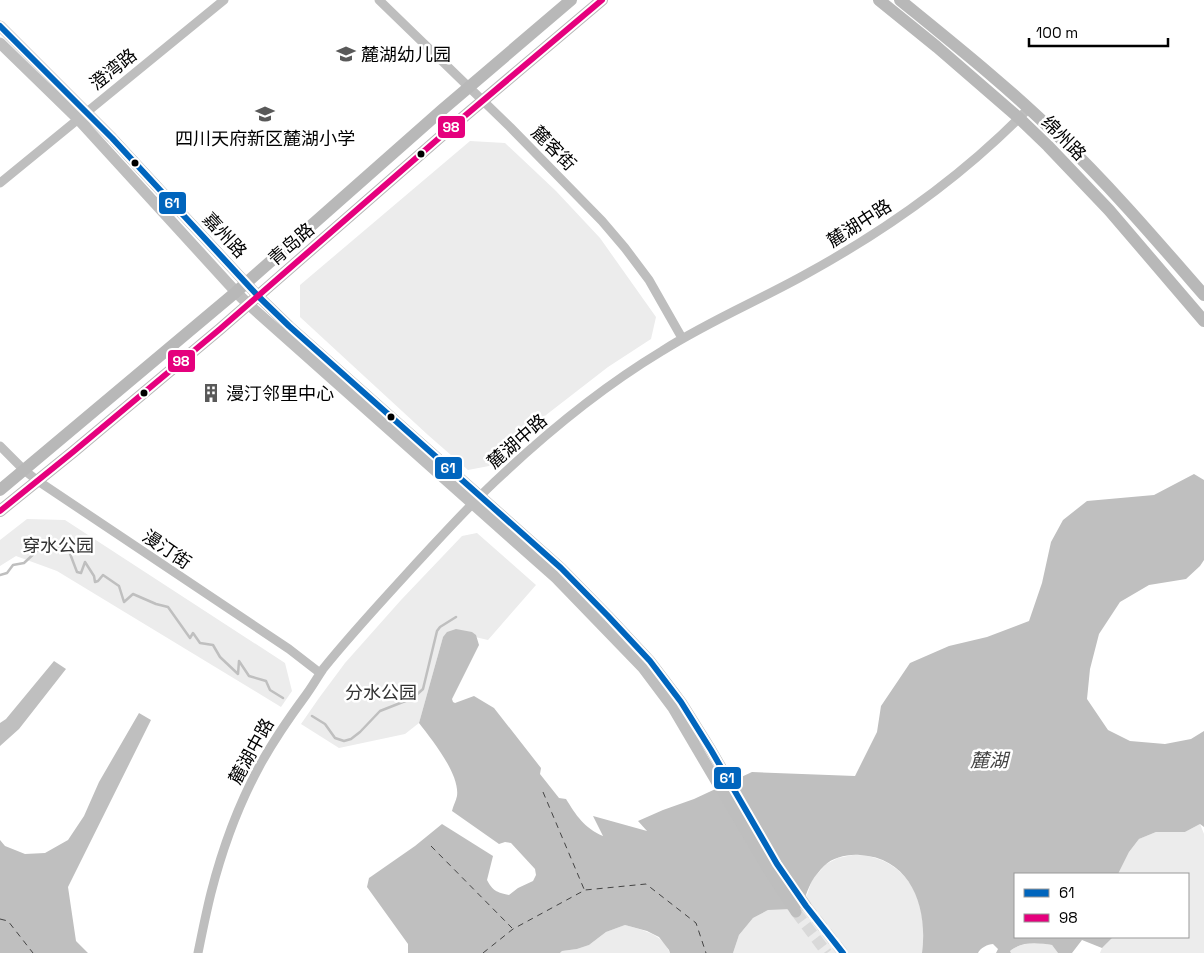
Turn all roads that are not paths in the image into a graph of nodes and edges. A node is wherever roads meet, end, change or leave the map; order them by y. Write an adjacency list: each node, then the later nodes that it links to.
1 (224, 0): 12 (street, 澄湾路)
2 (379, 0): 9 (street, 麓客街)
3 (571, 0): 9 (main road, 青岛路)
4 (602, 0): 10 (main road, 青岛路)
5 (879, 0): 13 (main road, 绵州路)
6 (900, 0): 11 (main road, 绵州路)
7 (0, 26): 12 (street, 嘉州路)
8 (0, 42): 12 (street, 嘉州路)
9 (468, 87): 10 (street, 麓客街); 15 (main road, 青岛路)
10 (483, 101): 18 (main road, 青岛路); 20 (street, 麓客街)
11 (1029, 108): 13 (street, 麓湖中路); 17 (main road, 绵州路)
12 (82, 116): 14 (street, 澄湾路); 15 (street, 嘉州路); 16 (street, 嘉州路)
13 (1019, 118): 19 (main road, 绵州路); 20 (street, 麓湖中路)
14 (0, 183)
15 (246, 283): 16 (main road, 青岛路); 18 (street, 嘉州路)
16 (236, 292): 18 (street, 嘉州路); 22 (main road, 青岛路)
17 (1204, 295)
18 (253, 300): 23 (main road, 青岛路); 25 (street, 嘉州路)
19 (1204, 322)
20 (682, 338): 25 (street, 麓湖中路)
21 (0, 446): 22 (street, 漫汀街)
22 (24, 470): 23 (street, 漫汀街); 24 (main road, 青岛路)
23 (38, 480): 26 (main road, 青岛路); 27 (street, 漫汀街)
24 (0, 490)
25 (477, 500): 27 (street, 麓湖中路); 28 (street); 29 (street)
26 (0, 511)
27 (320, 673): 30 (street, 麓湖中路)
28 (806, 906)
29 (796, 912)
30 (198, 953)

